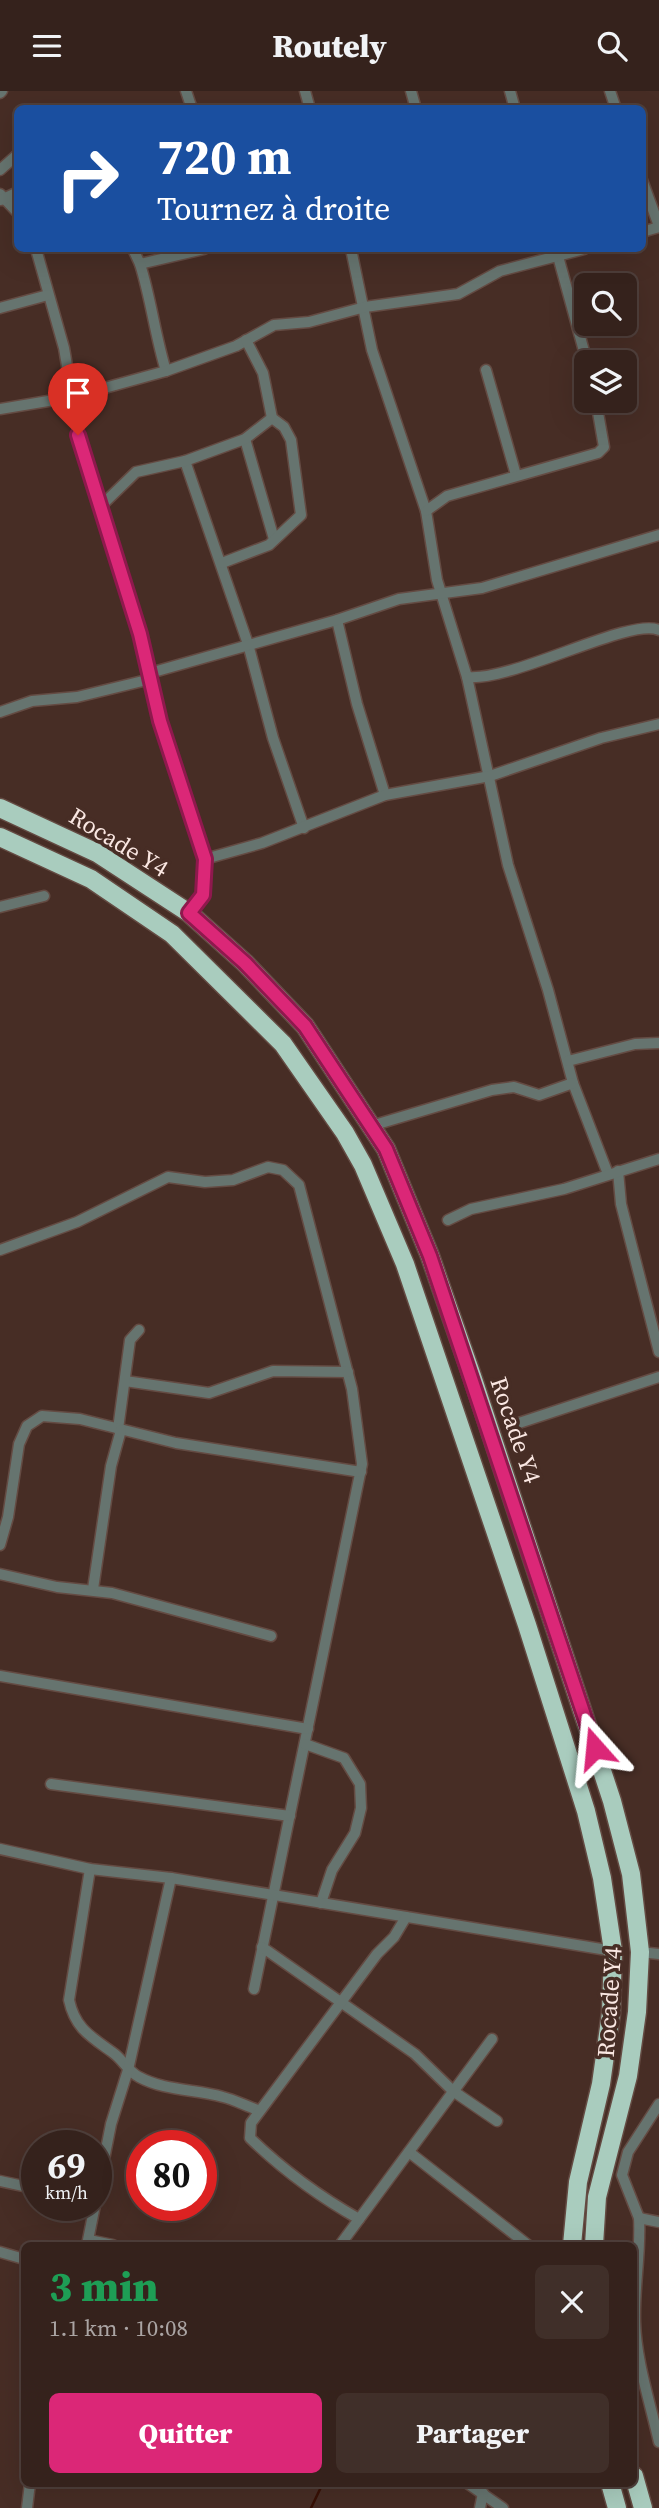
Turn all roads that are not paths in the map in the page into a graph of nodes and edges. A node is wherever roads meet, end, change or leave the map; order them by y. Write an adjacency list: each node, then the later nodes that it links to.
1 (14, 158): 2 (street)
2 (0, 170)
3 (646, 191): 4 (street)
4 (659, 227)
5 (37, 252): 11 (street)
6 (134, 252): 10 (street)
7 (191, 252): 10 (street)
8 (352, 252): 12 (street)
9 (558, 252): 12 (street); 15 (street)
10 (140, 264): 17 (street)
11 (48, 295): 13 (street); 18 (street)
12 (365, 307): 14 (street); 26 (street)
13 (0, 309)
14 (246, 340): 17 (street); 21 (street)
15 (584, 350)
16 (486, 370): 24 (street)
17 (166, 371): 18 (street)
18 (72, 397): 19 (street); 25 (street)
19 (0, 409)
20 (598, 413): 24 (street)
21 (272, 418): 22 (street); 28 (street)
22 (245, 439): 23 (street); 28 (street)
23 (185, 461): 25 (street); 29 (street)
24 (516, 475): 26 (street)
25 (102, 505): 34 (street)
26 (426, 511): 30 (street)
27 (659, 535): 30 (street)
28 (274, 539): 29 (street)
29 (222, 563): 33 (street)
30 (440, 593): 31 (street); 35 (street)
31 (337, 620): 33 (street); 39 (street)
32 (659, 630): 35 (street)
33 (248, 644): 34 (street); 41 (street)
34 (150, 676): 36 (street); 43 (street)
35 (467, 677): 38 (street)
36 (0, 712)
37 (659, 724): 38 (street)
38 (490, 776): 39 (street); 48 (street)
39 (385, 795): 41 (street)
40 (0, 808): 46 (highway, Rocade Y4)
41 (304, 828): 43 (street)
42 (0, 837): 79 (highway, Rocade Y4)
43 (205, 859): 46 (street)
44 (44, 896): 45 (street)
45 (0, 907)
46 (189, 913): 50 (highway, Rocade Y4)
47 (659, 1043): 48 (street)
48 (568, 1061): 49 (street)
49 (573, 1083): 50 (street); 52 (street)
50 (371, 1126): 80 (highway, Rocade Y4)
51 (659, 1159): 52 (street)
52 (613, 1173): 53 (street); 56 (street)
53 (447, 1220)
54 (0, 1250): 57 (street)
55 (139, 1330): 59 (street)
56 (659, 1352)
57 (348, 1372): 59 (street); 62 (street)
58 (659, 1377): 60 (street)
59 (125, 1381): 61 (street)
60 (519, 1423)
61 (120, 1429): 62 (street); 63 (street); 65 (street)
62 (361, 1472): 68 (street)
63 (0, 1545)
64 (0, 1574): 65 (street)
65 (93, 1589): 66 (street)
66 (271, 1636)
67 (0, 1677): 68 (street)
68 (308, 1729): 69 (street)
69 (305, 1744): 71 (street); 76 (street)
70 (51, 1784): 71 (street)
71 (290, 1816): 75 (street)
72 (0, 1849): 73 (street)
73 (90, 1869): 74 (street); 85 (street)
74 (171, 1878): 75 (street); 85 (street)
75 (274, 1894): 76 (street); 78 (street)
76 (321, 1903): 77 (street)
77 (406, 1917): 79 (street); 83 (street)
78 (262, 1947): 82 (street); 83 (street)
79 (612, 1951): 101 (highway, Rocade Y4)
80 (640, 1952): 81 (street); 102 (highway, Rocade Y4)
81 (659, 1954)
82 (254, 1989)
83 (340, 2003): 86 (street); 88 (street)
84 (492, 2039): 86 (street)
85 (128, 2070): 88 (street); 90 (street)
86 (453, 2091): 89 (street); 91 (street)
87 (659, 2104): 94 (street)
88 (258, 2110): 95 (street)
89 (497, 2121)
90 (110, 2130)
91 (409, 2152): 95 (street); 100 (street)
92 (0, 2181): 93 (street)
93 (21, 2186)
94 (639, 2218): 97 (street); 105 (street)
95 (359, 2219): 99 (street)
96 (92, 2221): 98 (street)
97 (659, 2221)
98 (88, 2242)
99 (342, 2242)
100 (524, 2242)
101 (572, 2242)
102 (594, 2242)
103 (0, 2252): 104 (street)
104 (21, 2258)
105 (637, 2295)
106 (637, 2339): 107 (street)
107 (659, 2442)
108 (30, 2487): 112 (street)
109 (611, 2487): 115 (highway)
110 (637, 2487): 116 (highway)
111 (480, 2488): 113 (street); 114 (street)
112 (27, 2508)
113 (480, 2508)
114 (503, 2508)
115 (617, 2508)
116 (643, 2508)

